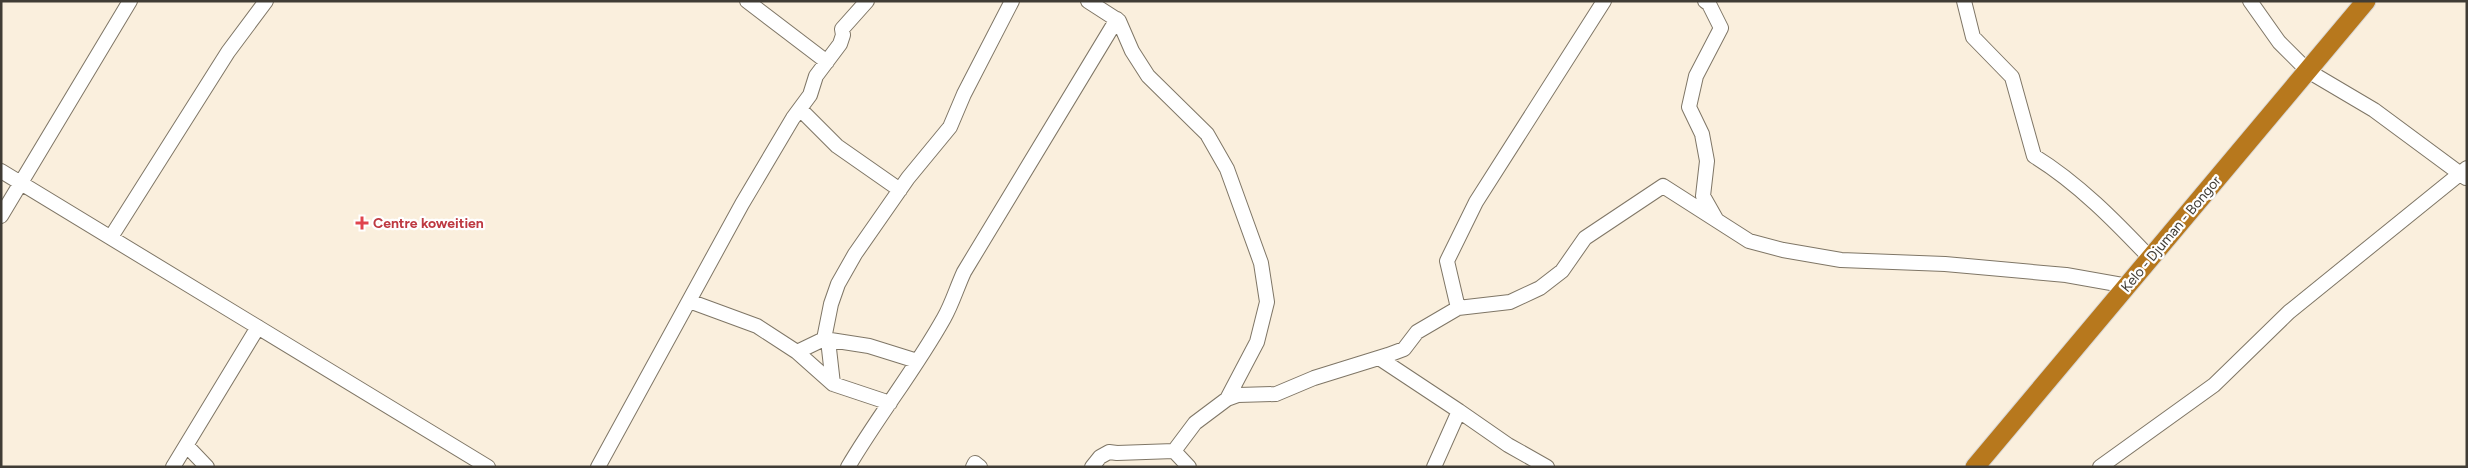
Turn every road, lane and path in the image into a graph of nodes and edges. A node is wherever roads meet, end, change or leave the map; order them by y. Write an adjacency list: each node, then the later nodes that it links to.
1 (130, 1): 18 (street)
2 (266, 1): 22 (street)
3 (867, 1): 13 (street)
4 (1012, 1): 19 (street)
5 (1088, 1): 12 (street)
6 (1604, 1): 26 (street)
7 (1705, 1): 21 (street)
8 (1964, 1): 23 (street)
9 (2250, 1): 14 (street)
10 (2366, 1): 14 (highway, Kelo - Djuman - Bongor)
11 (756, 4): 13 (street)
12 (1117, 19): 31 (street); 33 (street)
13 (827, 62): 15 (street)
14 (2308, 71): 17 (street); 23 (highway, Kelo - Djuman - Bongor)
15 (800, 109): 19 (street); 25 (street)
16 (1, 171): 18 (street)
17 (2465, 173): 50 (street)
18 (22, 183): 20 (street); 22 (street)
19 (900, 190): 28 (street)
20 (1, 216)
21 (1716, 220): 24 (street); 26 (street)
22 (111, 237): 27 (street)
23 (2152, 259): 24 (highway, Kelo - Djuman - Bongor)
24 (2128, 286): 49 (highway, Kelo - Djuman - Bongor)
25 (689, 301): 29 (street); 42 (street)
26 (1458, 308): 30 (street)
27 (258, 327): 36 (street); 38 (street)
28 (826, 340): 29 (street); 31 (street); 32 (street)
29 (797, 352): 32 (street)
30 (1379, 358): 33 (street); 35 (street)
31 (917, 361): 34 (street)
32 (833, 384): 34 (street)
33 (1227, 399): 37 (street)
34 (890, 403): 43 (street)
35 (1459, 411): 39 (street); 48 (street)
36 (187, 446): 40 (street); 41 (street)
37 (1174, 451): 46 (street); 47 (street)
38 (482, 465)
39 (1545, 466)
40 (173, 467)
41 (207, 467)
42 (598, 467)
43 (848, 467)
44 (973, 467): 45 (street)
45 (980, 467)
46 (1092, 467)
47 (1189, 467)
48 (1434, 467)
49 (1975, 467)
50 (2100, 467)

